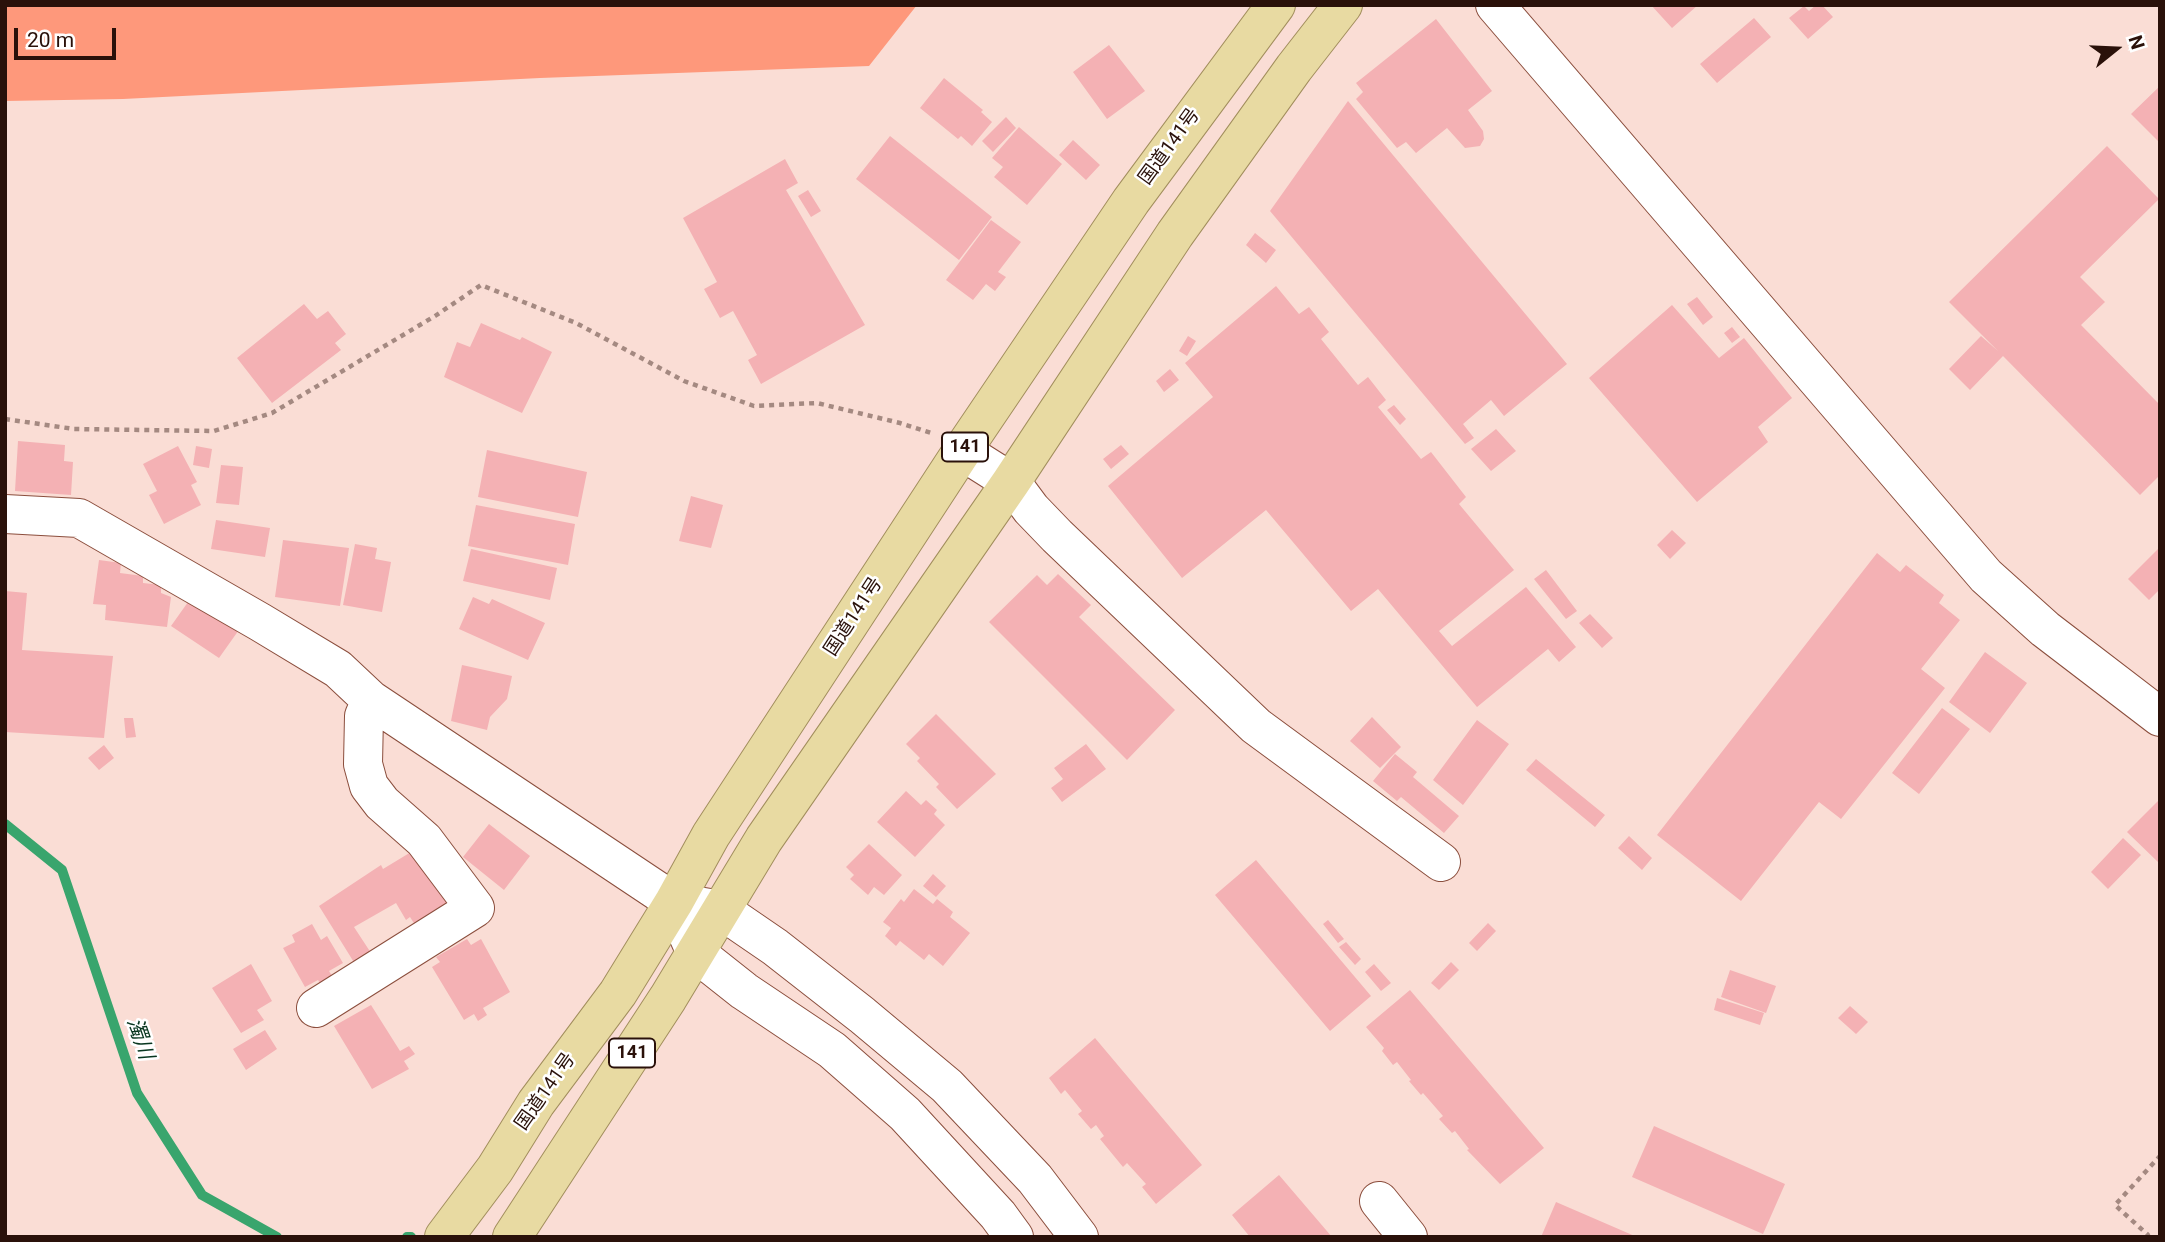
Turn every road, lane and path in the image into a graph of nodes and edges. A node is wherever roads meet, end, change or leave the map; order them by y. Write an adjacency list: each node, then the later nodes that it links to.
1 (1276, 5): 5 (highway, 国道141号 / 141)
2 (1343, 5): 6 (highway, 141)
3 (1495, 5): 9 (street)
4 (5, 419): 5 (path)
5 (962, 451): 6 (street); 11 (highway, 国道141号 / 141)
6 (1011, 482): 10 (street); 12 (highway, 141)
7 (5, 514): 8 (street)
8 (371, 700): 11 (street); 14 (street)
9 (2160, 717)
10 (1441, 862)
11 (674, 902): 12 (street); 13 (street); 17 (highway, 国道141号 / 141)
12 (721, 910): 13 (highway, 141); 20 (street)
13 (695, 953): 18 (highway, 141); 19 (street)
14 (316, 1008)
15 (2160, 1156): 22 (path)
16 (1379, 1201): 21 (street)
17 (444, 1237)
18 (512, 1237)
19 (1014, 1237)
20 (1079, 1237)
21 (1408, 1237)
22 (2146, 1237)

